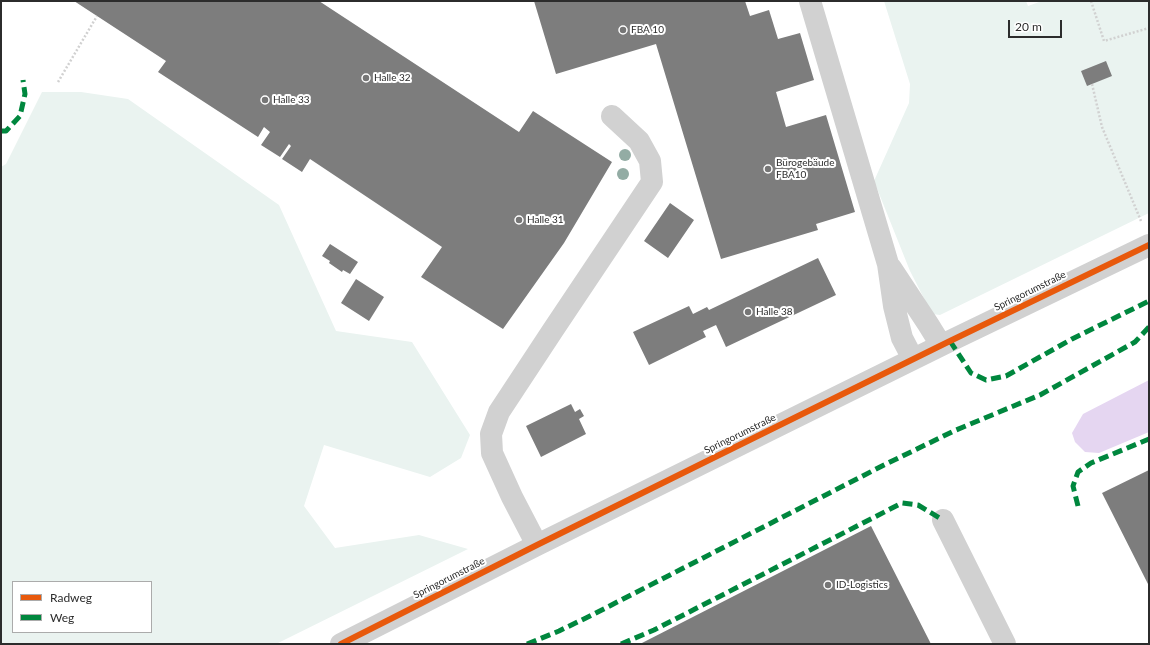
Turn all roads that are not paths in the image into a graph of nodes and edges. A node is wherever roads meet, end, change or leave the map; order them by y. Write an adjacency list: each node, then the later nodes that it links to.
1 (810, 1): 4 (street)
2 (612, 116): 8 (street)
3 (1149, 244): 5 (street, Springorumstraße)
4 (888, 264): 5 (street); 6 (street)
5 (941, 345): 6 (street, Springorumstraße)
6 (913, 359): 8 (street, Springorumstraße)
7 (943, 520): 10 (street)
8 (537, 545): 9 (street, Springorumstraße)
9 (340, 644)
10 (1005, 644)

